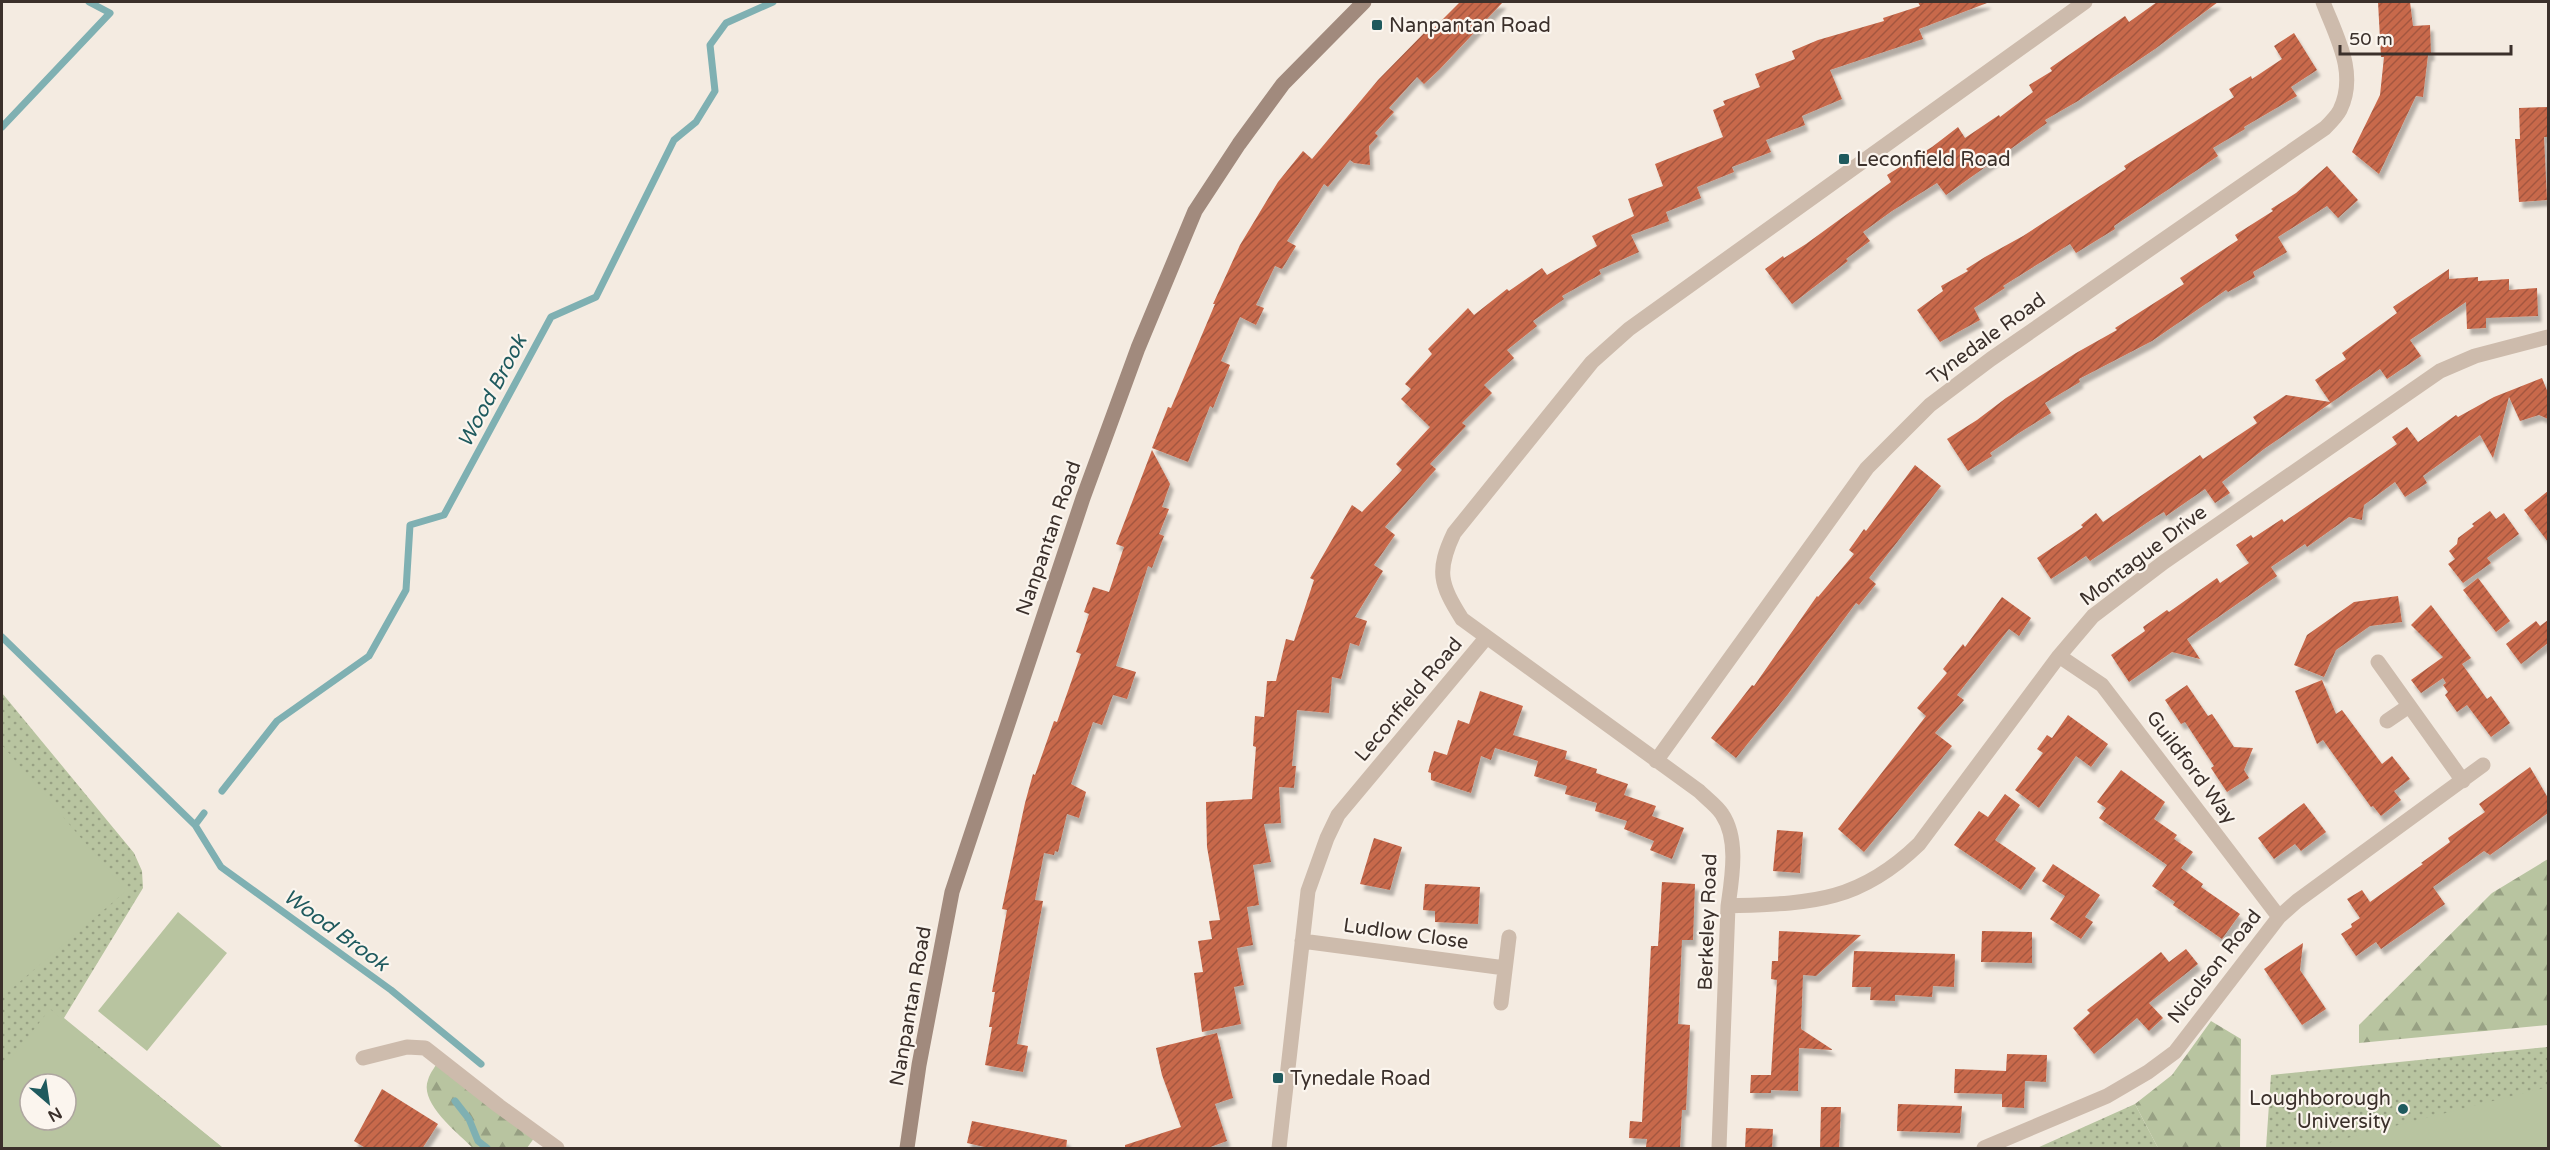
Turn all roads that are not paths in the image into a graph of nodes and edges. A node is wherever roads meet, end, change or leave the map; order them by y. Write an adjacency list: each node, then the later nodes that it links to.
1 (1364, 2): 21 (street, Nanpantan Road)
2 (2085, 2): 5 (street, Leconfield Road)
3 (2323, 2): 10 (street, Tynedale Road)
4 (2548, 338): 6 (street, Montague Drive)
5 (1486, 638): 10 (street, Berkeley Road); 16 (street, Leconfield Road)
6 (2059, 656): 13 (street, Montague Drive); 14 (street, Guildford Way)
7 (2378, 662): 8 (street)
8 (2409, 706): 9 (street); 12 (street)
9 (2387, 721)
10 (1656, 761): 13 (street, Berkeley Road)
11 (2483, 765): 12 (street, Nicolson Road)
12 (2463, 781): 14 (street, Nicolson Road)
13 (1728, 906): 23 (street, Berkeley Road)
14 (2279, 916): 24 (street, Nicolson Road)
15 (1509, 937): 17 (street)
16 (1302, 941): 17 (street, Ludlow Close); 22 (street, Leconfield Road)
17 (1505, 968): 18 (street)
18 (1501, 1003)
19 (363, 1058): 20 (street)
20 (557, 1149)
21 (907, 1149)
22 (1279, 1149)
23 (1719, 1149)
24 (1984, 1149)

